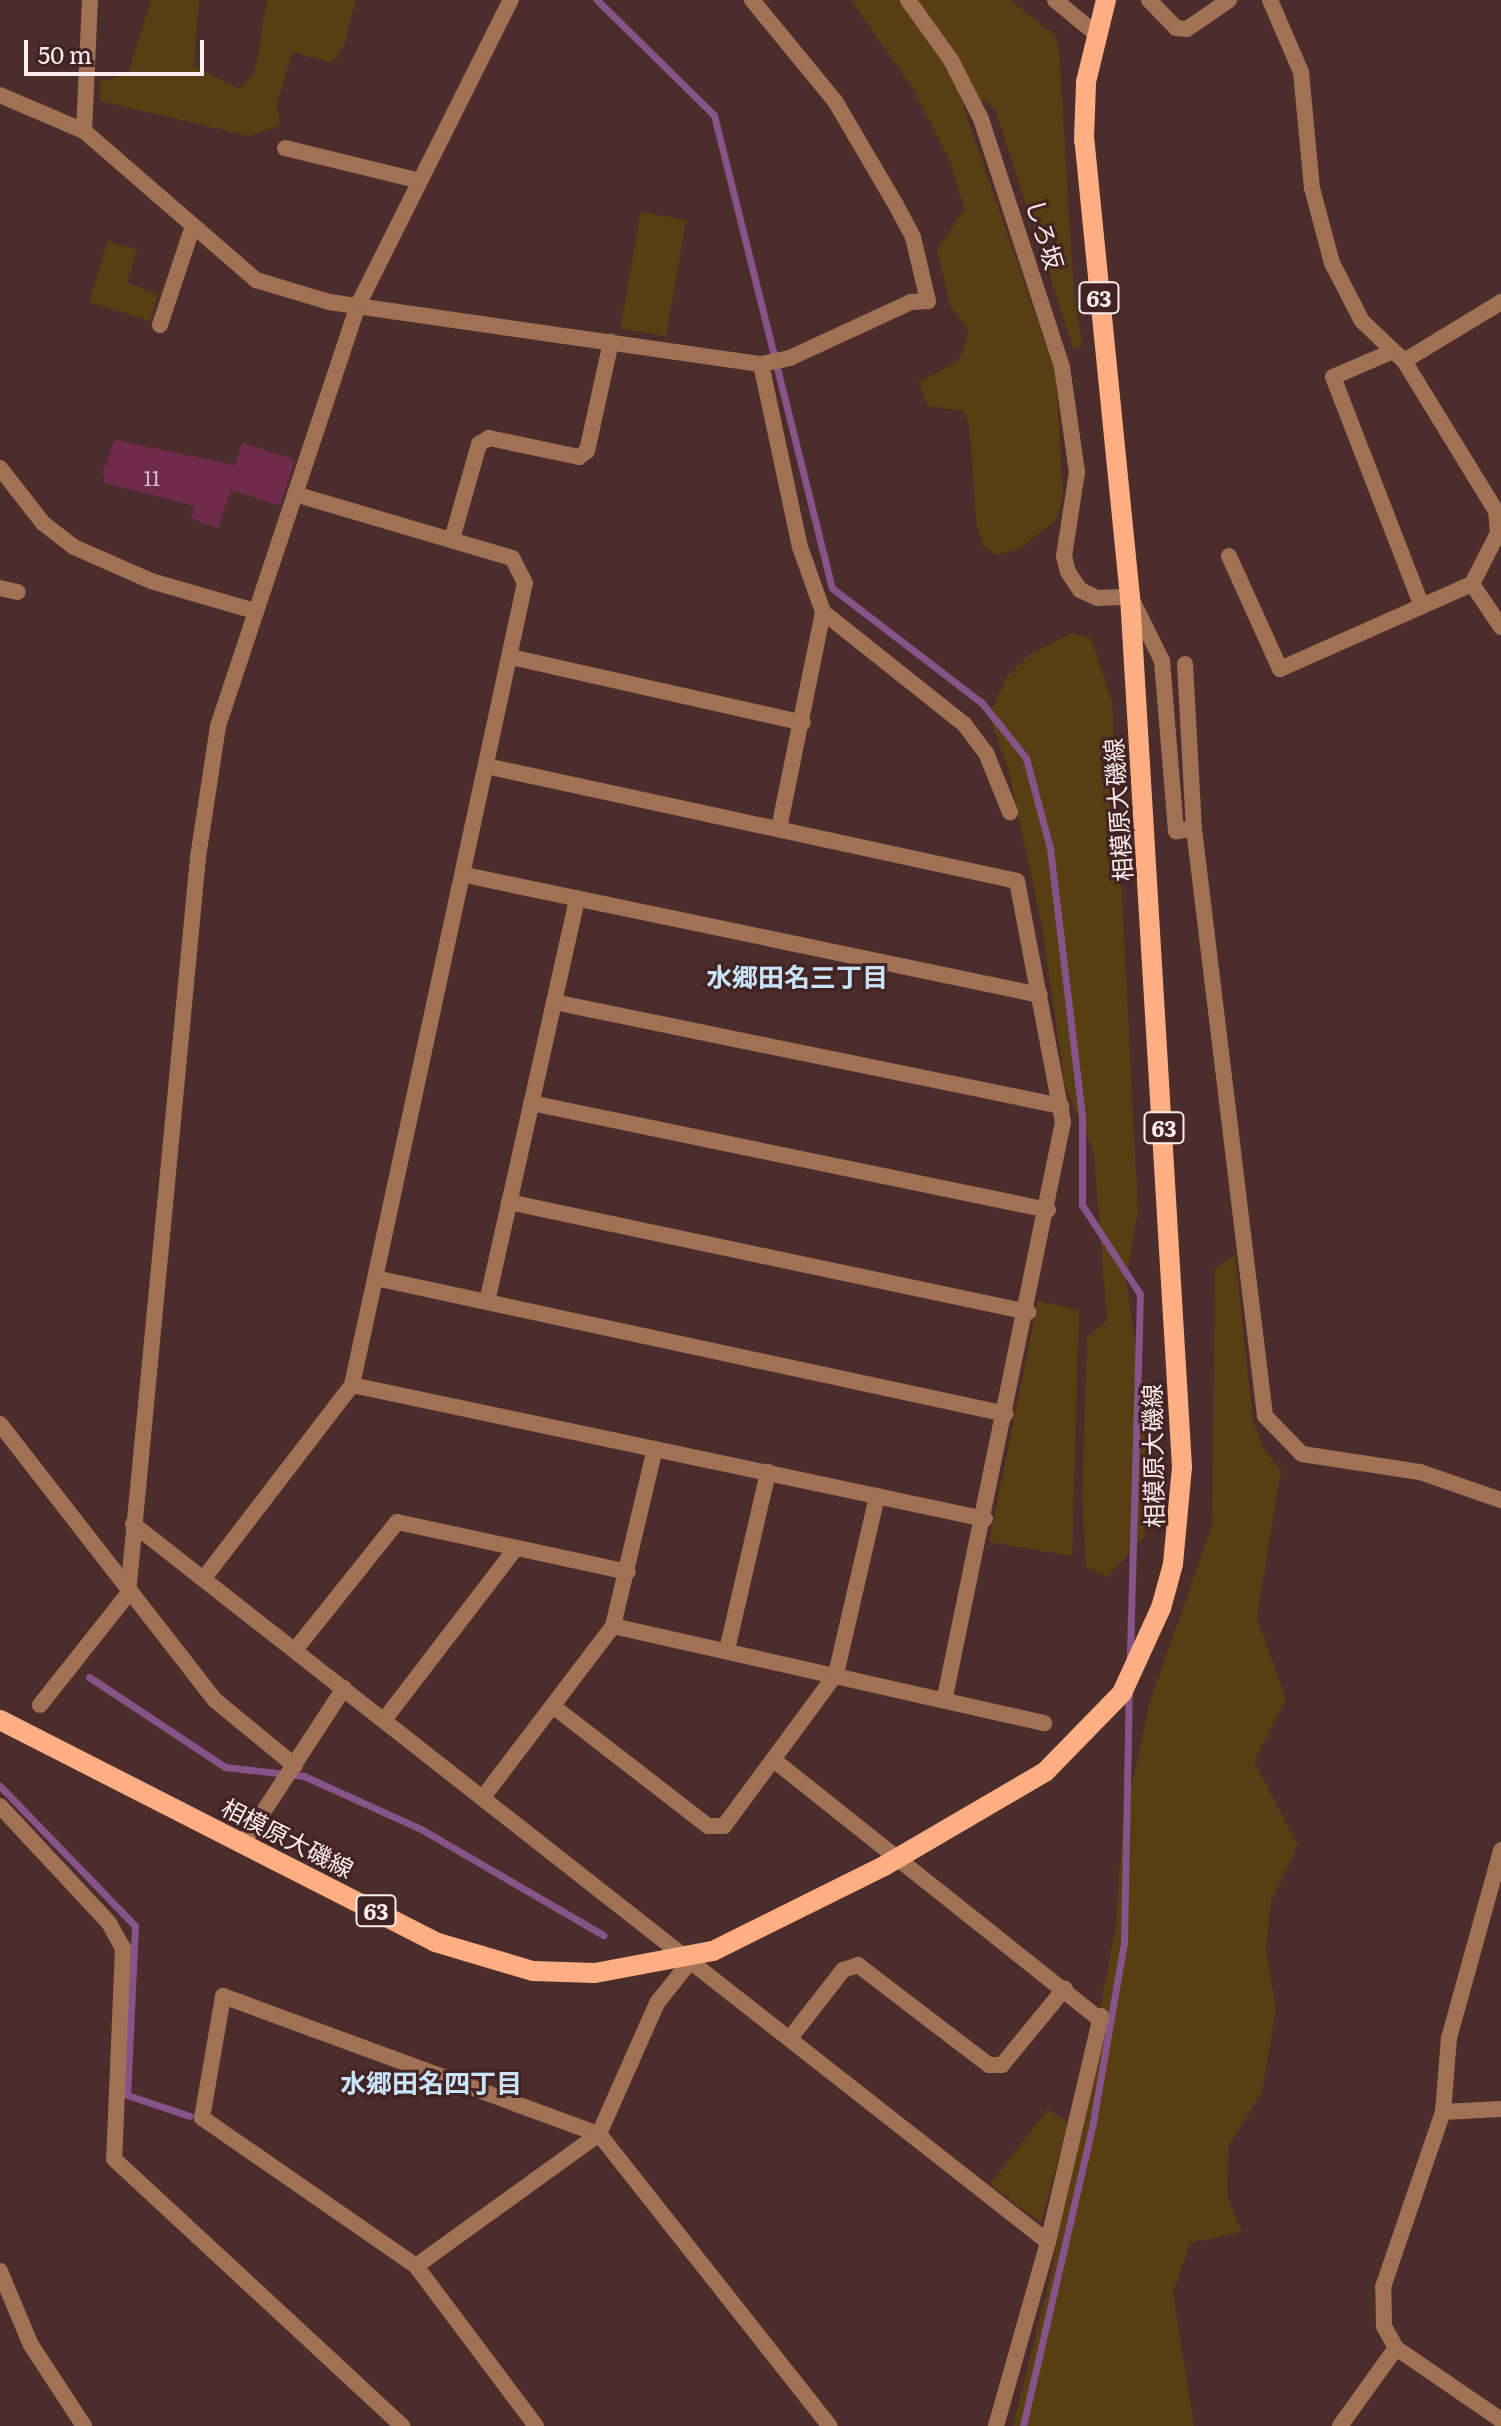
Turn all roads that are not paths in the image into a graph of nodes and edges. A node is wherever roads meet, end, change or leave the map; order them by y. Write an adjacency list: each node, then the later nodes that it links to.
1 (90, 0): 12 (street)
2 (511, 0): 14 (street)
3 (752, 0): 21 (street)
4 (908, 0): 29 (street, しろ坂)
5 (1055, 0): 10 (street)
6 (1106, 0): 10 (main road, 相模原大磯線 / 63)
7 (1149, 0): 8 (street)
8 (1229, 0)
9 (1270, 0): 20 (street)
10 (1095, 33): 29 (main road, 相模原大磯線 / 63)
11 (0, 95): 12 (street)
12 (84, 131): 15 (street)
13 (285, 148): 14 (street)
14 (416, 180): 17 (street)
15 (192, 229): 17 (street); 18 (street)
16 (1501, 302): 20 (street)
17 (359, 303): 19 (street); 23 (street)
18 (160, 325)
19 (611, 342): 21 (street); 24 (street)
20 (1397, 356): 26 (street); 30 (street)
21 (761, 364): 32 (street)
22 (0, 468): 31 (street)
23 (295, 494): 24 (street); 31 (street)
24 (452, 539): 34 (street)
25 (1229, 556): 30 (street)
26 (1472, 584): 30 (street); 33 (street)
27 (0, 588): 28 (street)
28 (18, 592)
29 (1130, 597): 40 (street); 82 (main road, 相模原大磯線 / 63)
30 (1422, 606)
31 (255, 611): 60 (street)
32 (823, 612): 36 (street); 38 (street)
33 (1501, 627)
34 (511, 657): 36 (street); 37 (street)
35 (1185, 664): 40 (street)
36 (803, 723): 39 (street)
37 (486, 766): 39 (street); 41 (street)
38 (1010, 812)
39 (779, 829): 43 (street)
40 (1194, 829): 58 (street)
41 (465, 875): 42 (street); 49 (street)
42 (577, 898): 43 (street); 44 (street)
43 (1040, 995): 46 (street)
44 (554, 1002): 45 (street); 46 (street)
45 (531, 1103): 47 (street); 48 (street)
46 (1061, 1106): 48 (street)
47 (509, 1202): 50 (street); 51 (street)
48 (1048, 1210): 51 (street)
49 (380, 1279): 50 (street); 52 (street)
50 (487, 1302): 53 (street)
51 (1028, 1312): 53 (street)
52 (352, 1385): 55 (street); 63 (street)
53 (1006, 1414): 59 (street)
54 (0, 1424): 64 (street)
55 (655, 1449): 56 (street); 62 (street)
56 (768, 1472): 57 (street); 67 (street)
57 (877, 1496): 59 (street); 68 (street)
58 (1501, 1500)
59 (985, 1519): 70 (street)
60 (133, 1524): 63 (street); 64 (street)
61 (516, 1548): 62 (street); 66 (street); 74 (street)
62 (628, 1572): 65 (street)
63 (204, 1578): 66 (street)
64 (128, 1594): 71 (street); 77 (street)
65 (613, 1626): 67 (street); 72 (street)
66 (295, 1650): 69 (street)
67 (727, 1650): 68 (street)
68 (836, 1674): 70 (street); 76 (street)
69 (344, 1688): 74 (street); 77 (street)
70 (945, 1697): 75 (street)
71 (40, 1705)
72 (554, 1707): 76 (street); 78 (street)
73 (0, 1720): 80 (main road, 相模原大磯線 / 63)
74 (384, 1720): 78 (street)
75 (1044, 1723)
76 (775, 1761): 82 (street)
77 (295, 1766): 80 (street)
78 (484, 1796): 83 (street)
79 (0, 1806): 95 (street)
80 (243, 1843): 83 (main road, 相模原大磯線 / 63)
81 (1501, 1850): 87 (street)
82 (900, 1857): 83 (main road, 相模原大磯線 / 63); 84 (street)
83 (692, 1959): 85 (street); 88 (street)
84 (1065, 1988): 85 (street); 89 (street)
85 (791, 2037): 89 (street)
86 (1501, 2109): 87 (street)
87 (1443, 2112): 92 (street)
88 (599, 2134): 90 (street); 90 (street); 97 (street)
89 (1048, 2242): 98 (street)
90 (416, 2266): 96 (street)
91 (0, 2271): 94 (street)
92 (1396, 2348): 93 (street); 99 (street)
93 (1501, 2420)
94 (84, 2426)
95 (402, 2426)
96 (536, 2426)
97 (830, 2426)
98 (996, 2426)
99 (1340, 2426)

